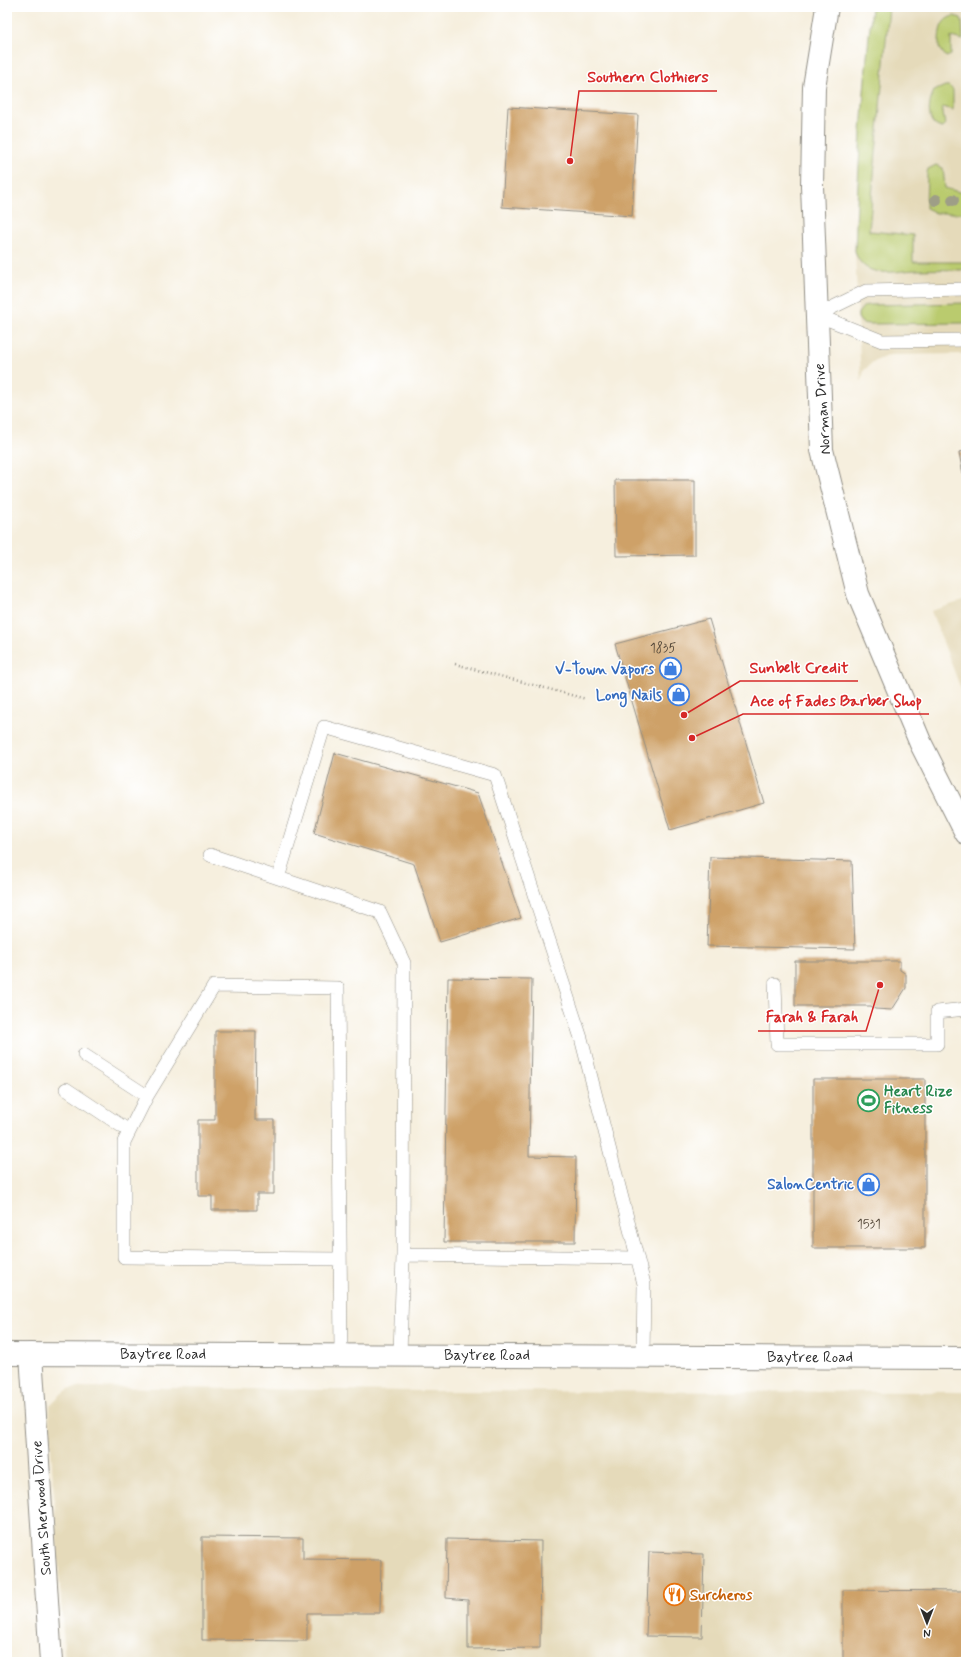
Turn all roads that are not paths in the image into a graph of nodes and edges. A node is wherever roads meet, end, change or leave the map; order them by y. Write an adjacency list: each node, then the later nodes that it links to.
1 (827, 7): 3 (street, Norman Drive)
2 (966, 289): 3 (lane)
3 (817, 315): 4 (lane); 5 (street, Norman Drive)
4 (966, 340)
5 (966, 833)
6 (210, 855): 7 (lane)
7 (278, 878): 14 (lane); 15 (lane)
8 (775, 984): 9 (lane)
9 (966, 1010)
10 (84, 1055): 12 (lane)
11 (66, 1089): 13 (lane)
12 (147, 1096): 13 (lane); 16 (lane)
13 (129, 1131): 16 (lane)
14 (403, 1255): 15 (lane); 20 (lane)
15 (637, 1258): 21 (lane)
16 (340, 1259): 19 (lane)
17 (7, 1354): 18 (street, Baytree Road)
18 (31, 1354): 19 (street, Baytree Road); 23 (street, South Sherwood Drive)
19 (341, 1354): 20 (street, Baytree Road)
20 (400, 1355): 21 (street, Baytree Road)
21 (643, 1356): 22 (street, Baytree Road)
22 (966, 1358)
23 (52, 1662)

